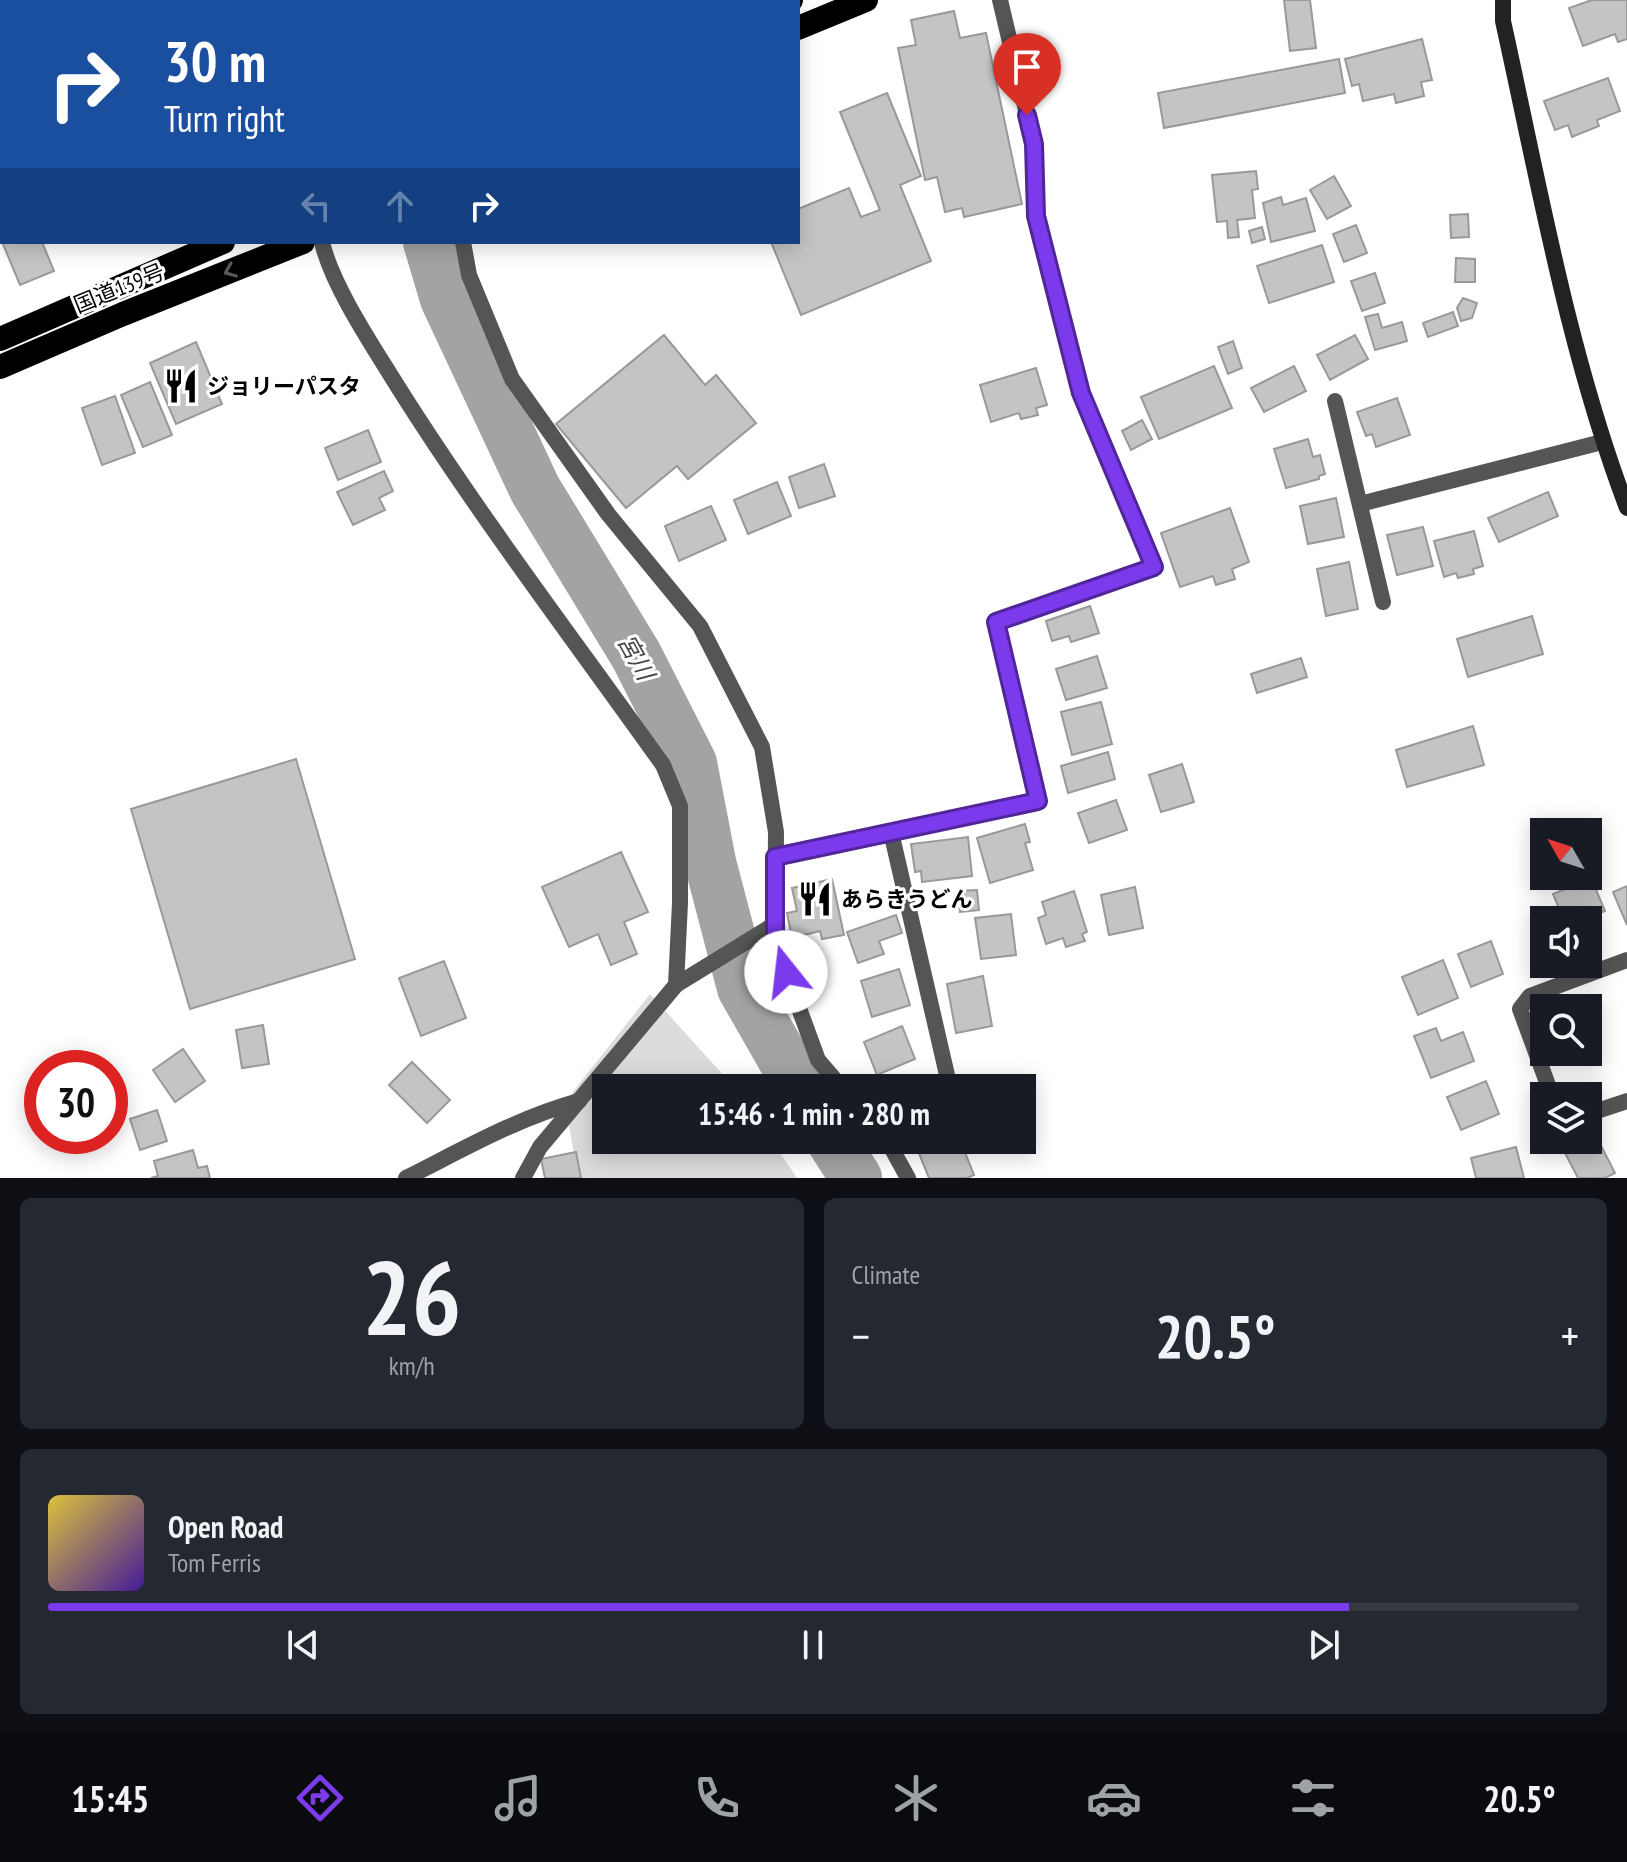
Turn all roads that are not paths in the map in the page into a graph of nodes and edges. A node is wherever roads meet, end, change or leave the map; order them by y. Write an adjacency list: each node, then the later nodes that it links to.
1 (866, 0): 4 (highway)
2 (1000, 0): 16 (street)
3 (1503, 0): 12 (street)
4 (800, 27)
5 (218, 244): 9 (highway, 国道139号)
6 (298, 244): 10 (highway, 国道139号, one-way to 10)
7 (322, 244): 20 (street)
8 (463, 244): 17 (street)
9 (0, 339)
10 (0, 367)
11 (1335, 401): 13 (street)
12 (1602, 442): 13 (street); 14 (street)
13 (1360, 504): 15 (street)
14 (1627, 508)
15 (1383, 602)
16 (891, 832): 17 (street); 22 (street)
17 (775, 857): 18 (street)
18 (775, 924): 20 (street); 21 (street)
19 (1627, 960): 23 (street)
20 (684, 981): 24 (street)
21 (830, 1074)
22 (947, 1074)
23 (1547, 1082)
24 (579, 1101): 28 (street); 29 (street)
25 (1627, 1101): 26 (street)
26 (1602, 1109)
27 (895, 1154): 30 (street)
28 (406, 1178)
29 (523, 1178)
30 (908, 1178)

